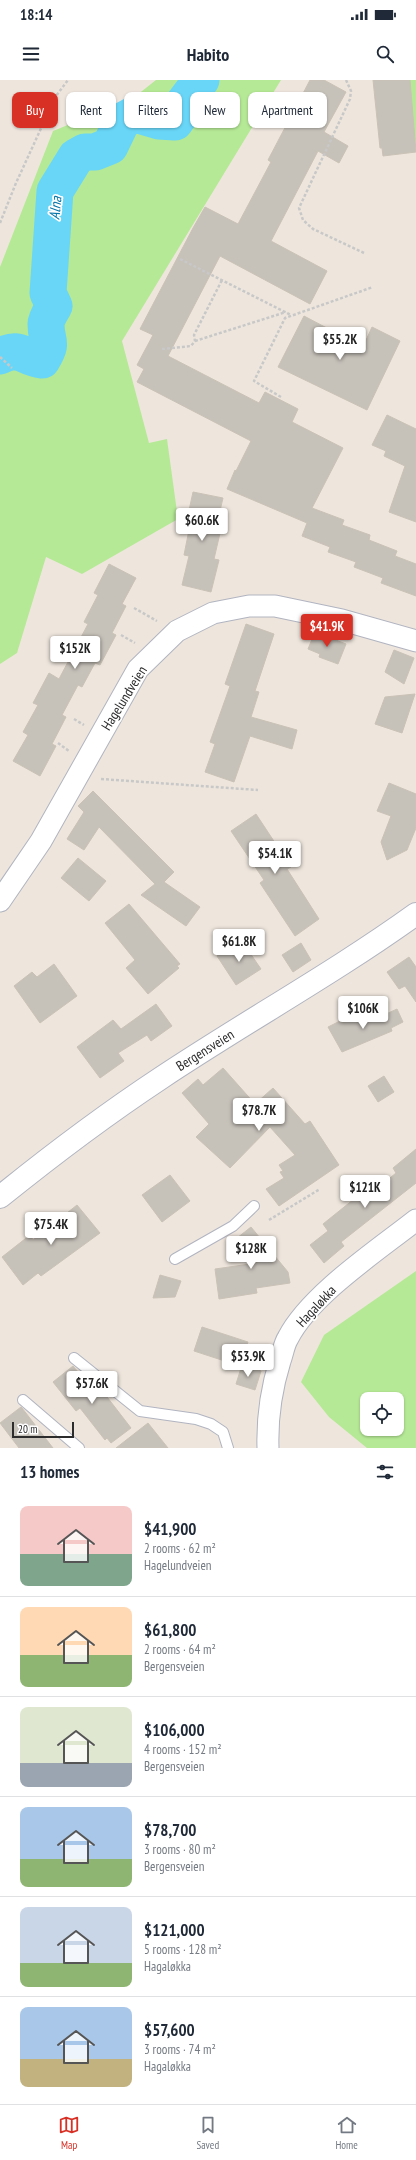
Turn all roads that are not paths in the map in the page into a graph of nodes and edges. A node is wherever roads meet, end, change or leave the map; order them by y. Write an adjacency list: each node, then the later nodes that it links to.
1 (416, 641): 2 (street, Hagelundveien)
2 (0, 901)
3 (416, 914): 4 (street, Bergensveien)
4 (0, 1197)
5 (254, 1206): 7 (lane)
6 (416, 1220): 12 (street, Hagaløkka)
7 (174, 1259)
8 (74, 1358): 11 (lane)
9 (23, 1400): 10 (lane)
10 (79, 1448)
11 (228, 1448)
12 (268, 1448)

